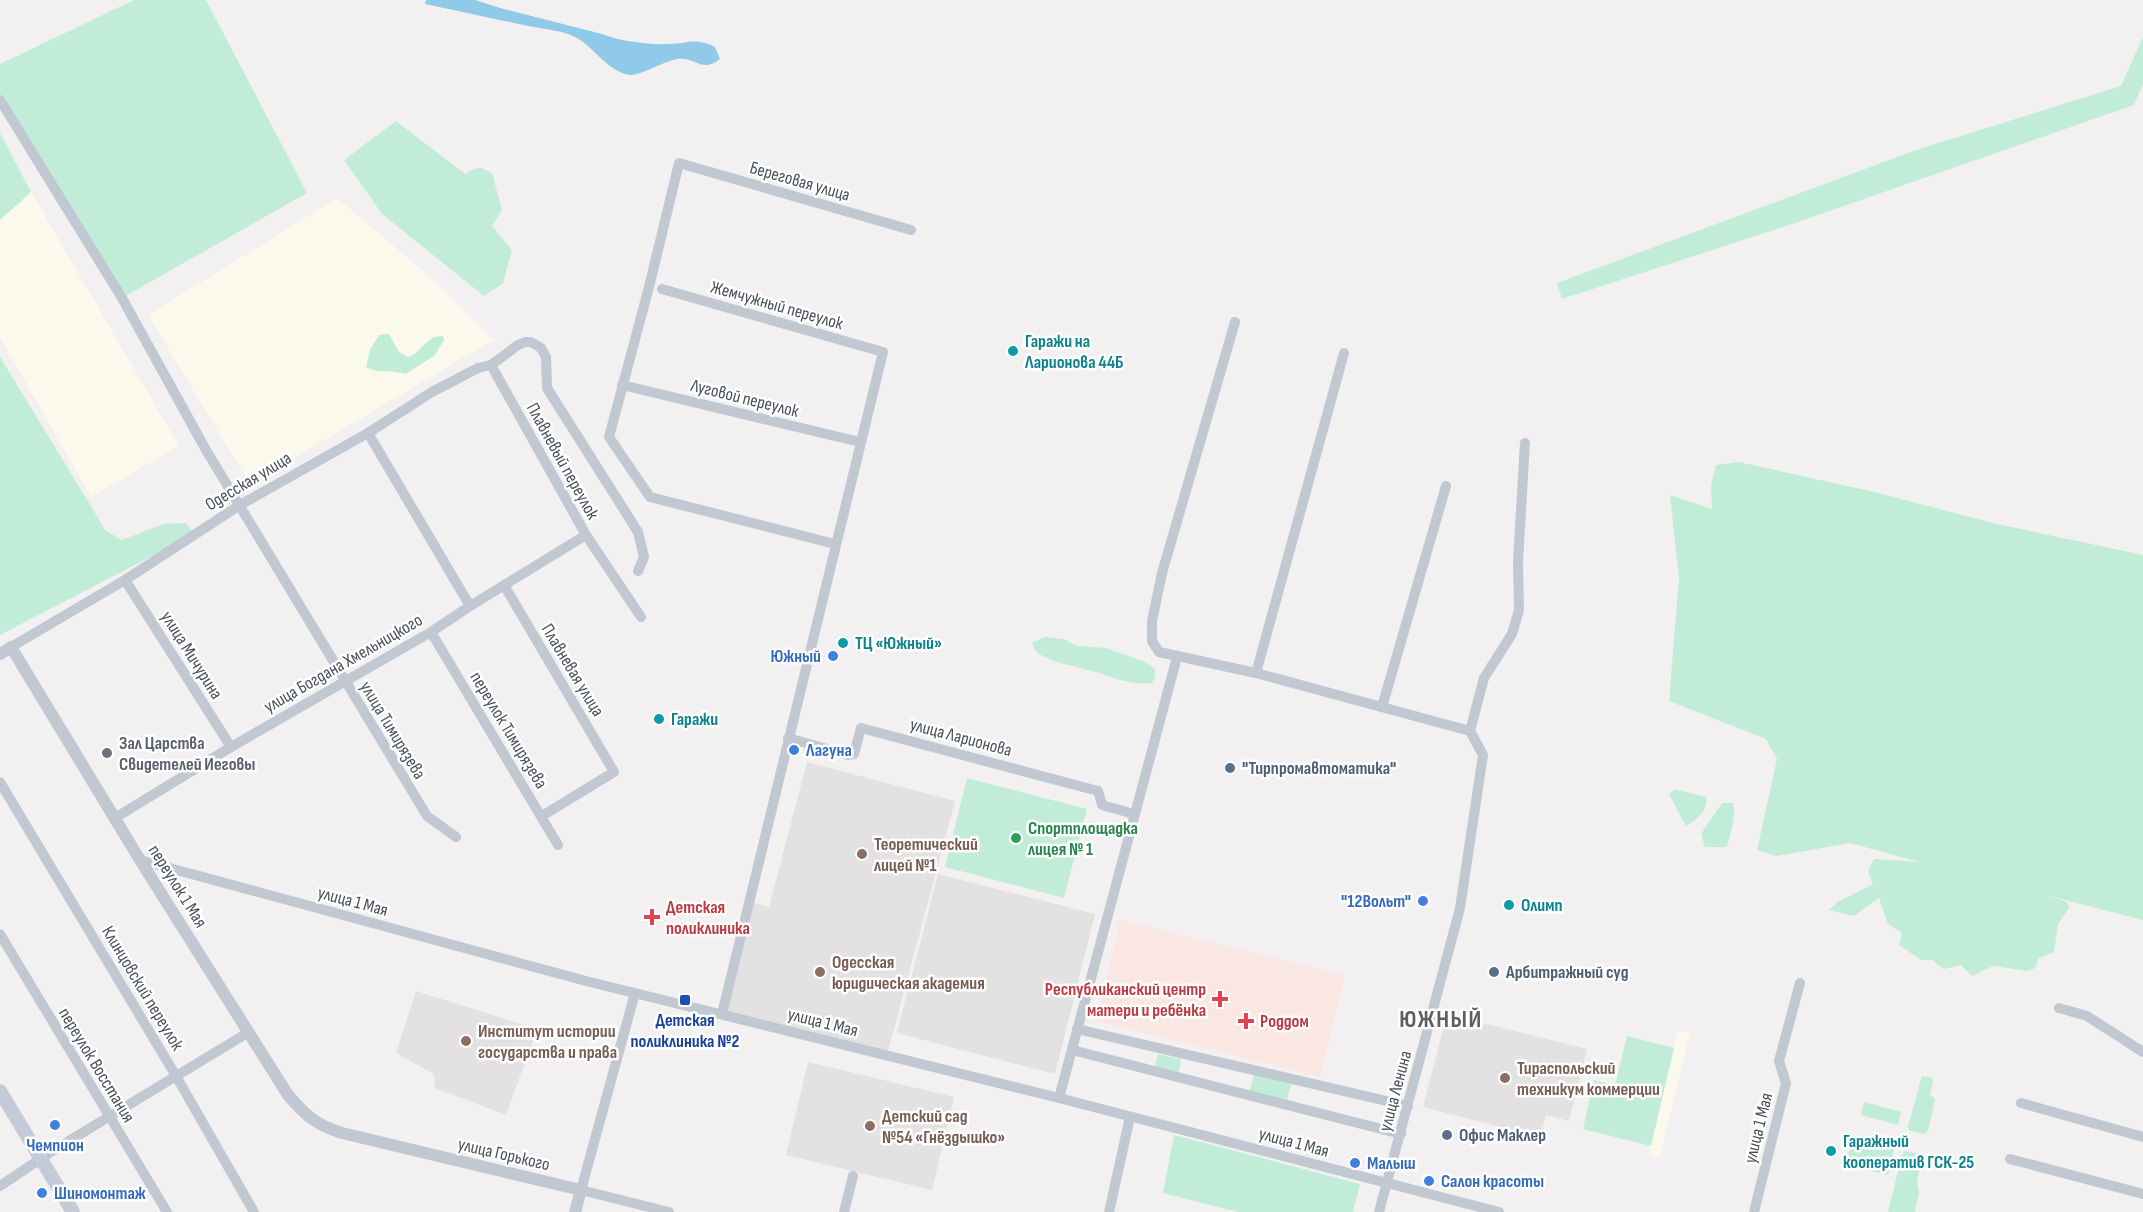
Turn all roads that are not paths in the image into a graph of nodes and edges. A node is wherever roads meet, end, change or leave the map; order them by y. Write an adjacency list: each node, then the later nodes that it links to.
1 (0, 100): 12 (street, улица Тимирязева)
2 (911, 230): 7 (street, Береговая улица)
3 (662, 289): 9 (street, Жемчужный переулок)
4 (1235, 322): 23 (street)
5 (1344, 353): 24 (street)
6 (491, 365): 8 (street, Одесская улица); 13 (street, Плавневый переулок); 15 (street, Одесская улица)
7 (622, 385): 9 (street, Луговой переулок); 14 (street)
8 (368, 433): 12 (street, Одесская улица); 18 (street)
9 (860, 442): 14 (street)
10 (1526, 443): 27 (street)
11 (1446, 486): 26 (street)
12 (240, 505): 16 (street, Одесская улица); 25 (street, улица Тимирязева)
13 (586, 535): 17 (street, улица Богдана Хмельницкого); 19 (street, Плавневый переулок)
14 (835, 544): 28 (street)
15 (638, 571)
16 (125, 580): 21 (street, Одесская улица); 29 (street, улица Мичурина)
17 (504, 585): 18 (street, улица Богдана Хмельницкого); 32 (street, Плавневая улица)
18 (470, 606): 20 (street, улица Богдана Хмельницкого)
19 (641, 617)
20 (431, 632): 25 (street, улица Богдана Хмельницкого); 32 (street, переулок Тимирязева)
21 (11, 647): 22 (street, Одесская улица); 33 (street, переулок 1 Мая)
22 (0, 654)
23 (1177, 657): 24 (street); 31 (street)
24 (1257, 673): 26 (street)
25 (345, 681): 29 (street, улица Богдана Хмельницкого); 34 (street, улица Тимирязева)
26 (1382, 707): 27 (street)
27 (1470, 731): 50 (street, улица Ленина)
28 (788, 738): 31 (street, улица Ларионова); 41 (street)
29 (231, 747): 33 (street, улица Богдана Хмельницкого)
30 (0, 782): 46 (street, Клинцовский переулок)
31 (1134, 814): 42 (street)
32 (542, 816): 35 (street, переулок Тимирязева)
33 (115, 818): 36 (street, переулок 1 Мая)
34 (456, 837)
35 (558, 845)
36 (141, 861): 39 (street, улица 1 Мая); 43 (street, переулок 1 Мая)
37 (0, 934): 51 (street, переулок Восстания)
38 (1800, 983): 72 (street, улица 1 Мая)
39 (636, 993): 41 (street, улица 1 Мая); 61 (street)
40 (2059, 1008): 45 (street)
41 (722, 1014): 48 (street, улица 1 Мая)
42 (1077, 1029): 44 (street); 50 (street)
43 (249, 1032): 46 (street); 53 (street, переулок 1 Мая)
44 (1072, 1050): 48 (street); 54 (street)
45 (2143, 1052)
46 (176, 1076): 51 (street); 65 (street, Клинцовский переулок)
47 (0, 1091): 56 (main road)
48 (1059, 1098): 52 (street, улица 1 Мая)
49 (2021, 1103): 55 (street)
50 (1408, 1106): 54 (street, улица Ленина)
51 (109, 1117): 56 (street); 64 (street, переулок Восстания)
52 (1130, 1117): 59 (street, улица 1 Мая); 69 (street)
53 (330, 1130): 61 (street, улица Горького)
54 (1401, 1134): 59 (street, улица Ленина)
55 (2143, 1137)
56 (41, 1158): 60 (street); 63 (main road)
57 (2010, 1159): 62 (street)
58 (853, 1176): 68 (street)
59 (1387, 1184): 70 (street, улица Ленина); 71 (street, улица 1 Мая)
60 (0, 1186)
61 (581, 1190): 66 (street); 67 (street, улица Горького)
62 (2143, 1194)
63 (73, 1212)
64 (167, 1212)
65 (254, 1212)
66 (575, 1212)
67 (669, 1212)
68 (844, 1212)
69 (1109, 1212)
70 (1379, 1212)
71 (1499, 1212)
72 (1754, 1212)

